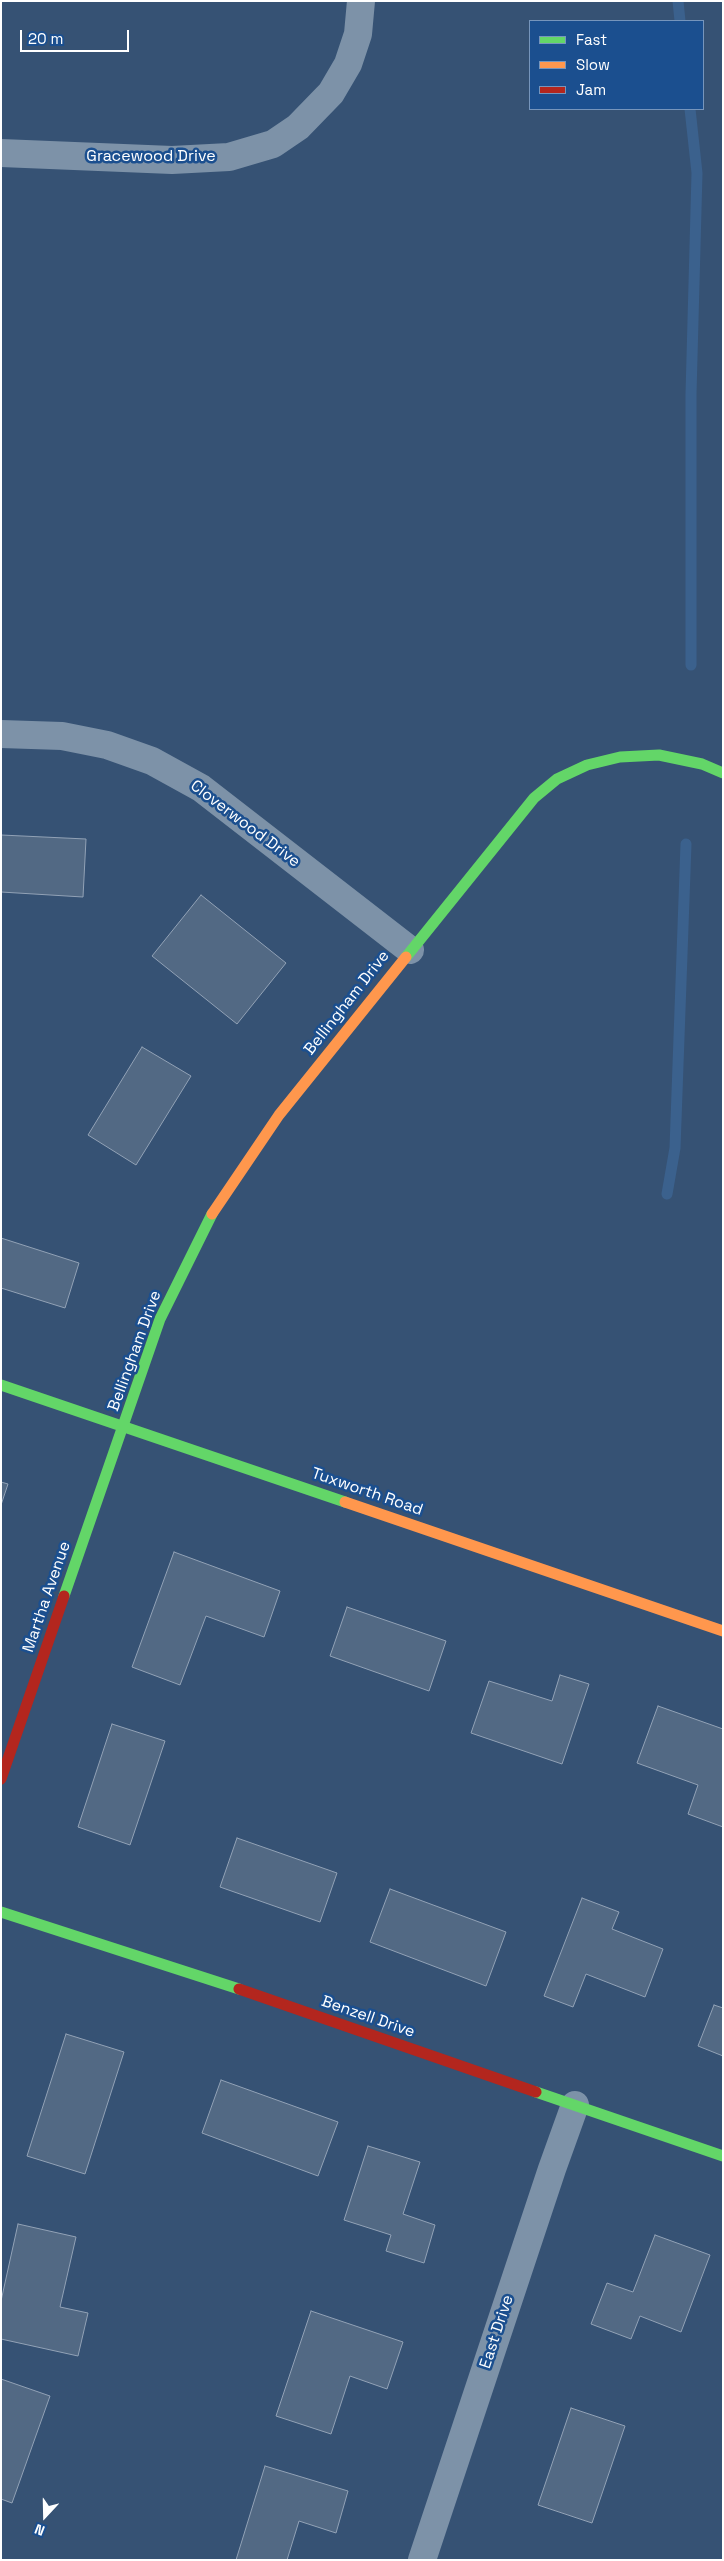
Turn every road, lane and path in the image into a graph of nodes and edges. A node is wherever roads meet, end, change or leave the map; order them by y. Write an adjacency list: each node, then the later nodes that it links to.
1 (361, 1): 2 (street, Gracewood Drive)
2 (1, 153)
3 (1, 734): 5 (street, Cloverwood Drive)
4 (723, 773): 5 (street, Bellingham Drive)
5 (410, 950): 7 (street, Bellingham Drive)
6 (1, 1384): 7 (street, Tuxworth Road)
7 (124, 1426): 8 (street, Tuxworth Road); 9 (street, Martha Avenue)
8 (723, 1631)
9 (1, 1779)
10 (1, 1912): 11 (street, Benzell Drive)
11 (575, 2105): 12 (street, Benzell Drive); 13 (street, East Drive)
12 (723, 2156)
13 (422, 2560)

